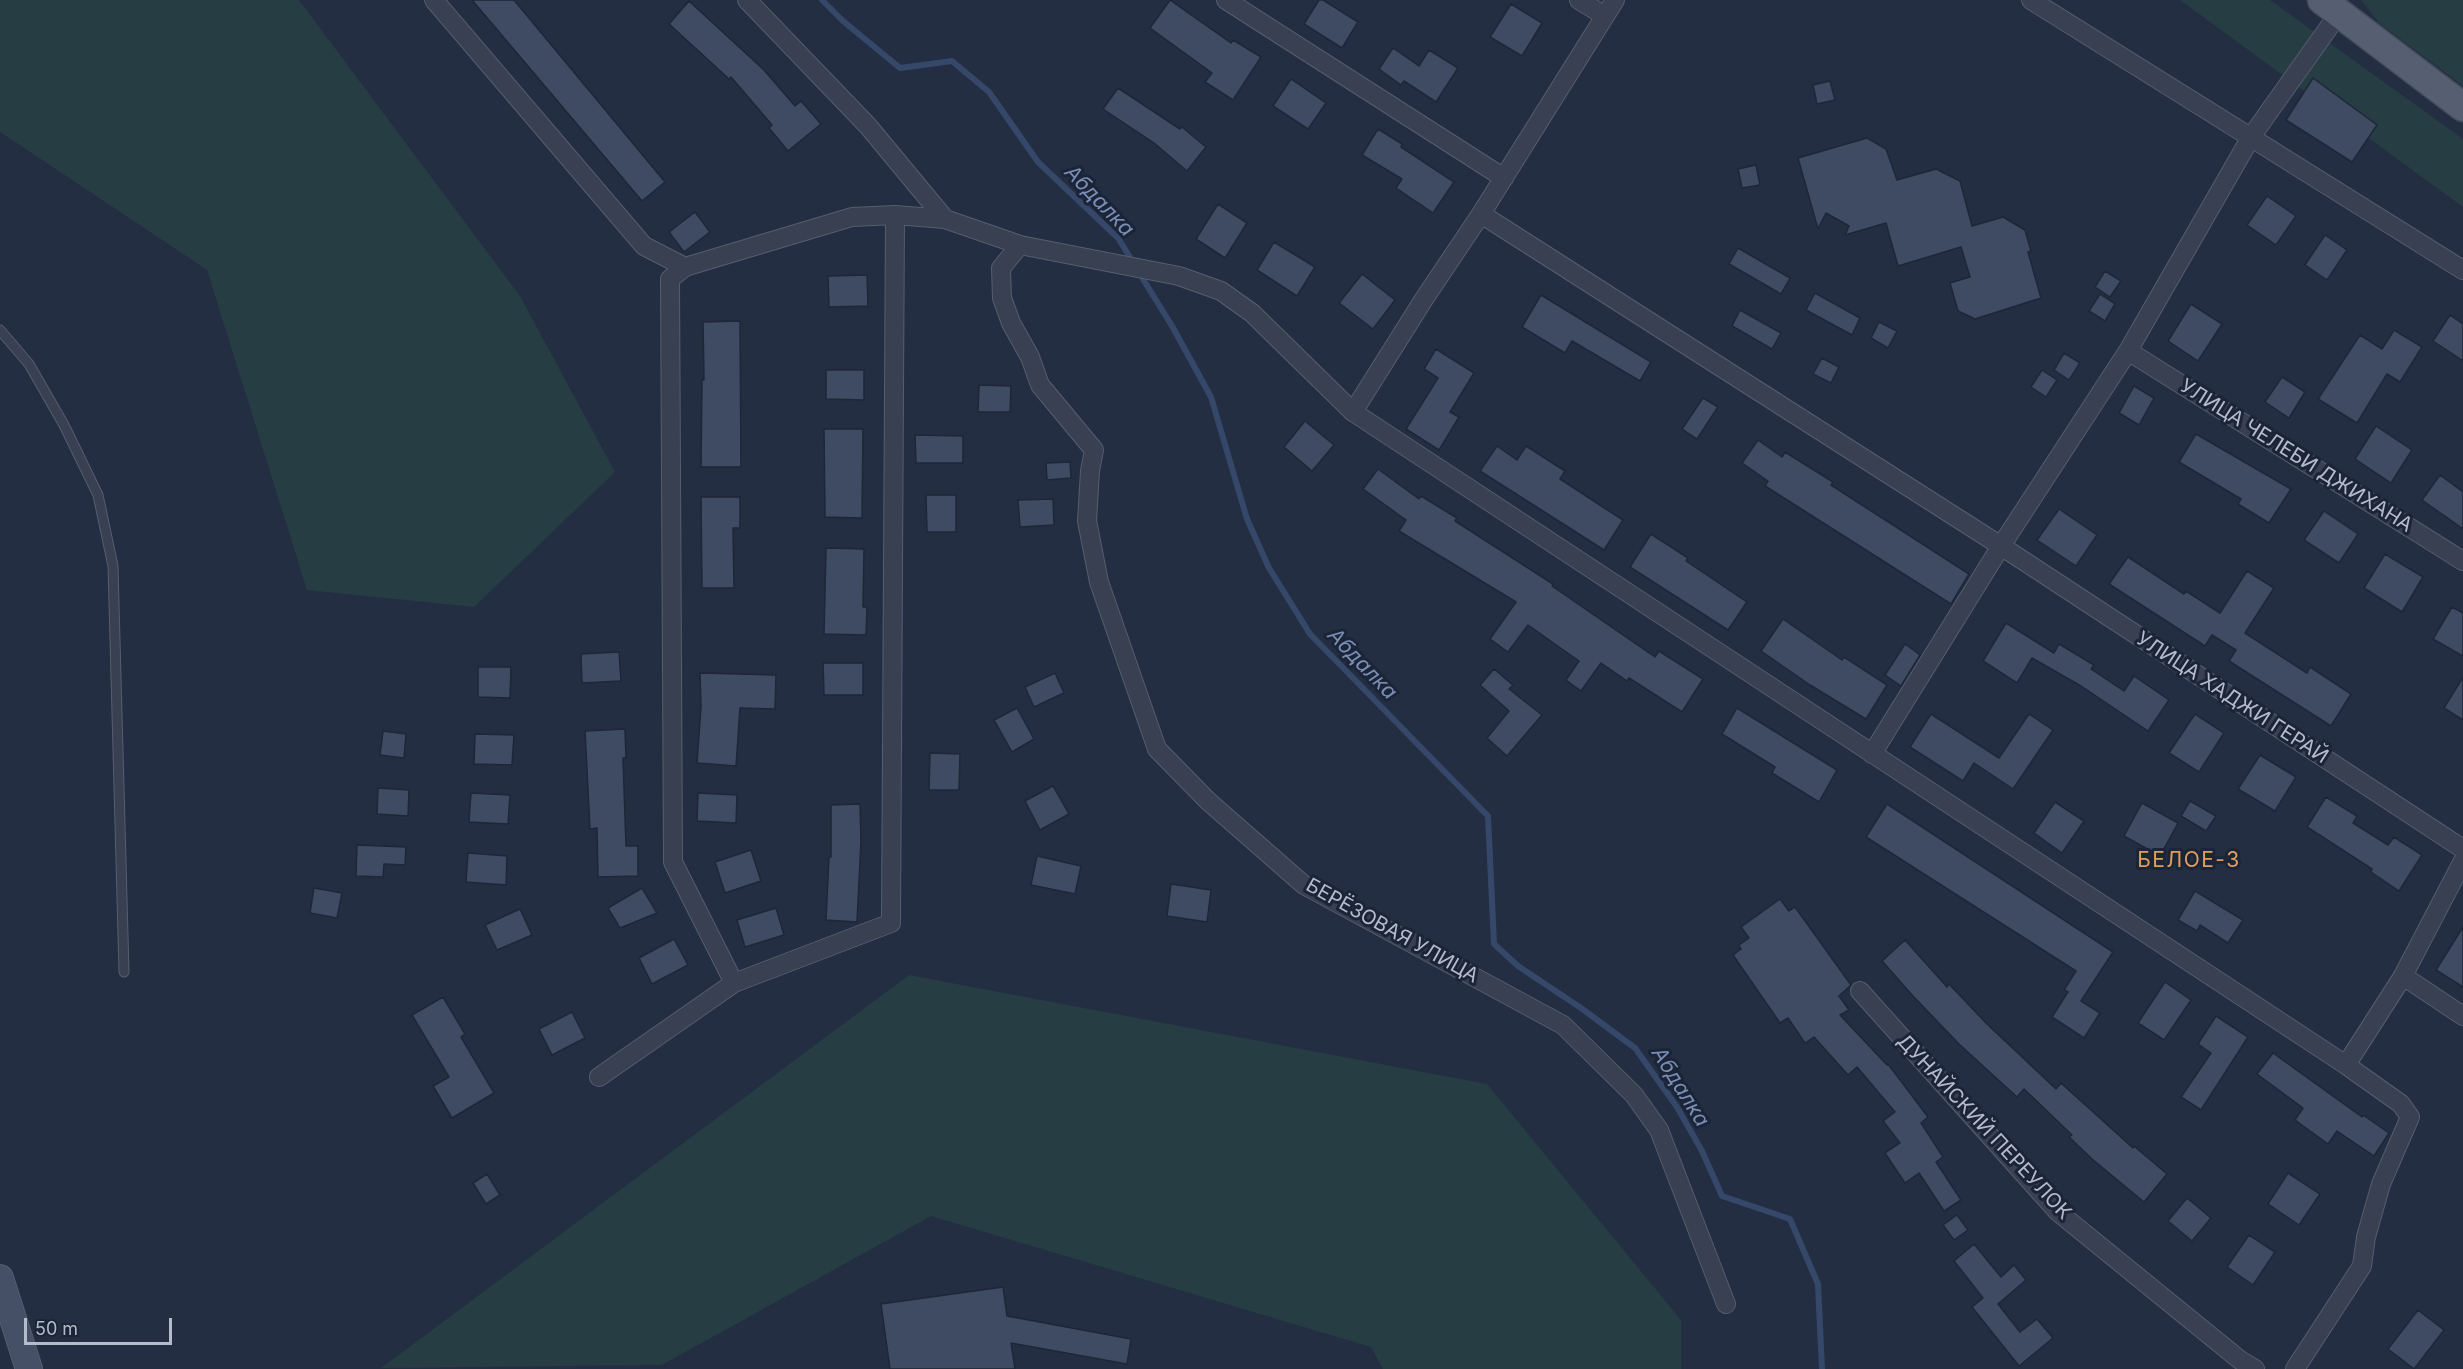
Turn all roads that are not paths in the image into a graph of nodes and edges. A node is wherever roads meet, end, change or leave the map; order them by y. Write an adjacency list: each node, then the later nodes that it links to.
1 (434, 0): 16 (street)
2 (747, 0): 14 (street)
3 (1226, 0): 11 (street)
4 (1579, 0): 8 (street)
5 (1615, 0): 8 (street)
6 (2031, 0): 10 (street)
7 (2330, 7): 9 (main road); 10 (street)
8 (1605, 16): 11 (street)
9 (2463, 107)
10 (2251, 137): 17 (street); 19 (street)
11 (1504, 178): 12 (street)
12 (1481, 214): 20 (street); 21 (street, УЛИЦА ХАДЖИ ГЕРАЙ)
13 (895, 215): 14 (street); 16 (street); 28 (street)
14 (945, 219): 15 (street)
15 (1020, 245): 20 (street); 34 (street, БЕРЁЗОВАЯ УЛИЦА)
16 (685, 267): 28 (street)
17 (2463, 270)
18 (0, 330): 26 (lane)
19 (2128, 351): 21 (street); 22 (street, УЛИЦА ЧЕЛЕБИ ДЖИХАНА)
20 (1353, 412): 23 (street)
21 (2001, 546): 23 (street); 24 (street, УЛИЦА ХАДЖИ ГЕРАЙ)
22 (2463, 561)
23 (1872, 754): 31 (street)
24 (2463, 849)
25 (2463, 861): 27 (street)
26 (124, 972)
27 (2403, 976): 30 (street); 31 (street)
28 (734, 984): 32 (street)
29 (1860, 991): 36 (street, ДУНАЙСКИЙ ПЕРЕУЛОК)
30 (2463, 1016)
31 (2346, 1065): 37 (street)
32 (599, 1077)
33 (0, 1278): 35 (main road)
34 (1726, 1304)
35 (29, 1369)
36 (2255, 1369)
37 (2295, 1369)

